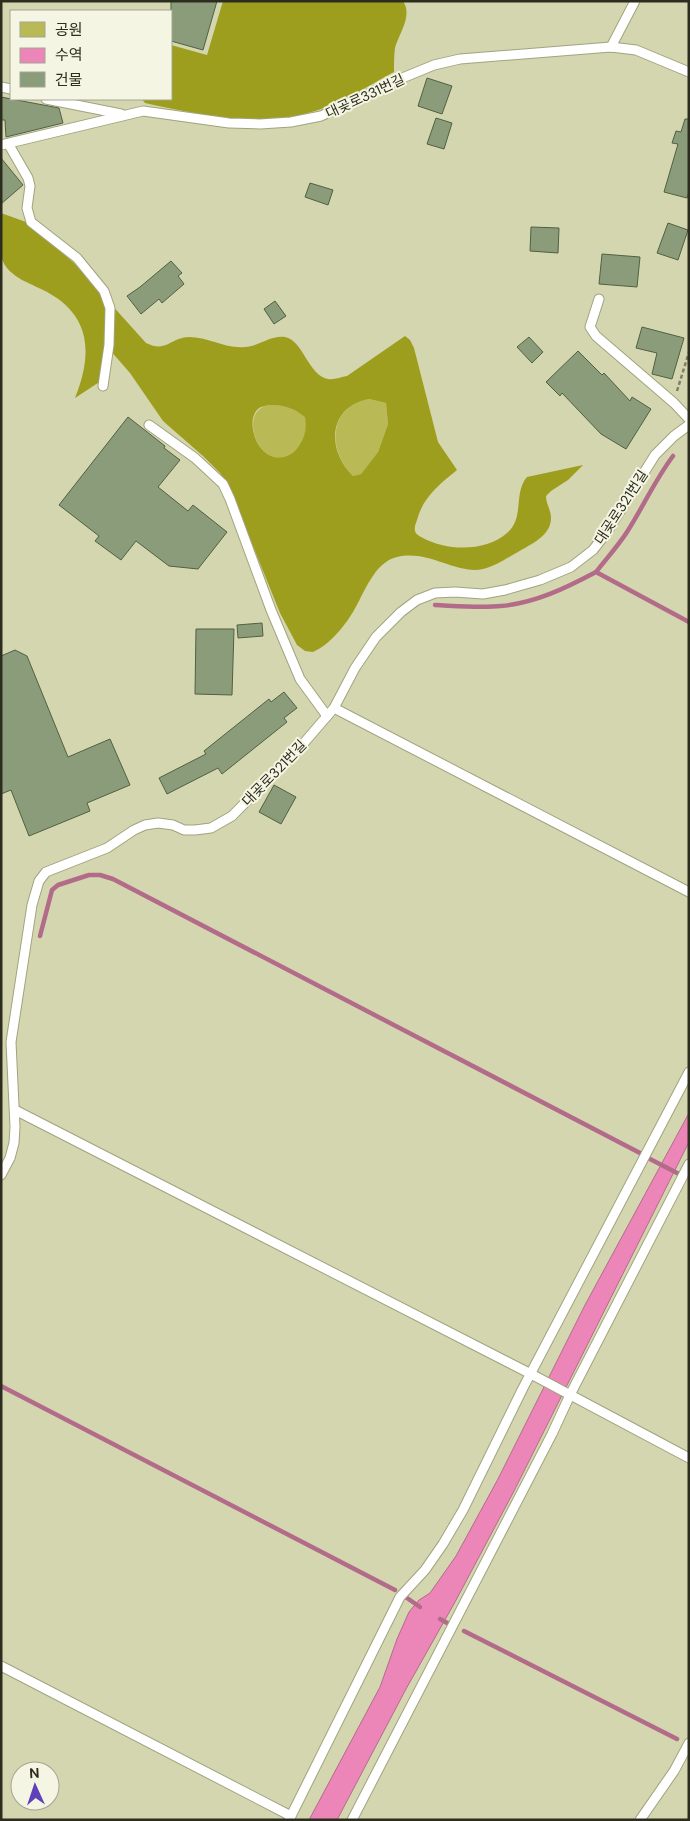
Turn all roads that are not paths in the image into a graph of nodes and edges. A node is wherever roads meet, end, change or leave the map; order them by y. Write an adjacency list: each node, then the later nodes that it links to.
1 (635, 1): 2 (lane)
2 (611, 47): 3 (lane, 대곶로331번길); 5 (lane, 대곶로331번길)
3 (689, 72)
4 (51, 100): 5 (lane)
5 (125, 115): 6 (lane, 대곶로331번길)
6 (5, 145): 8 (lane, 대곶로331번길)
7 (599, 299): 9 (lane)
8 (103, 386)
9 (689, 419)
10 (149, 425): 13 (lane)
11 (689, 425): 12 (lane, 대곶로321번길)
12 (334, 708): 13 (lane, 대곶로321번길); 14 (lane)
13 (327, 716): 16 (lane, 대곶로321번길)
14 (689, 892)
15 (689, 1072): 19 (lane)
16 (15, 1110): 18 (lane, 대곶로321번길); 19 (lane)
17 (689, 1164): 20 (lane)
18 (1, 1176)
19 (531, 1374): 20 (lane); 24 (lane)
20 (570, 1396): 21 (lane); 25 (lane)
21 (689, 1458)
22 (1, 1666): 24 (lane)
23 (689, 1743): 26 (lane)
24 (290, 1818)
25 (352, 1820)
26 (640, 1820)

